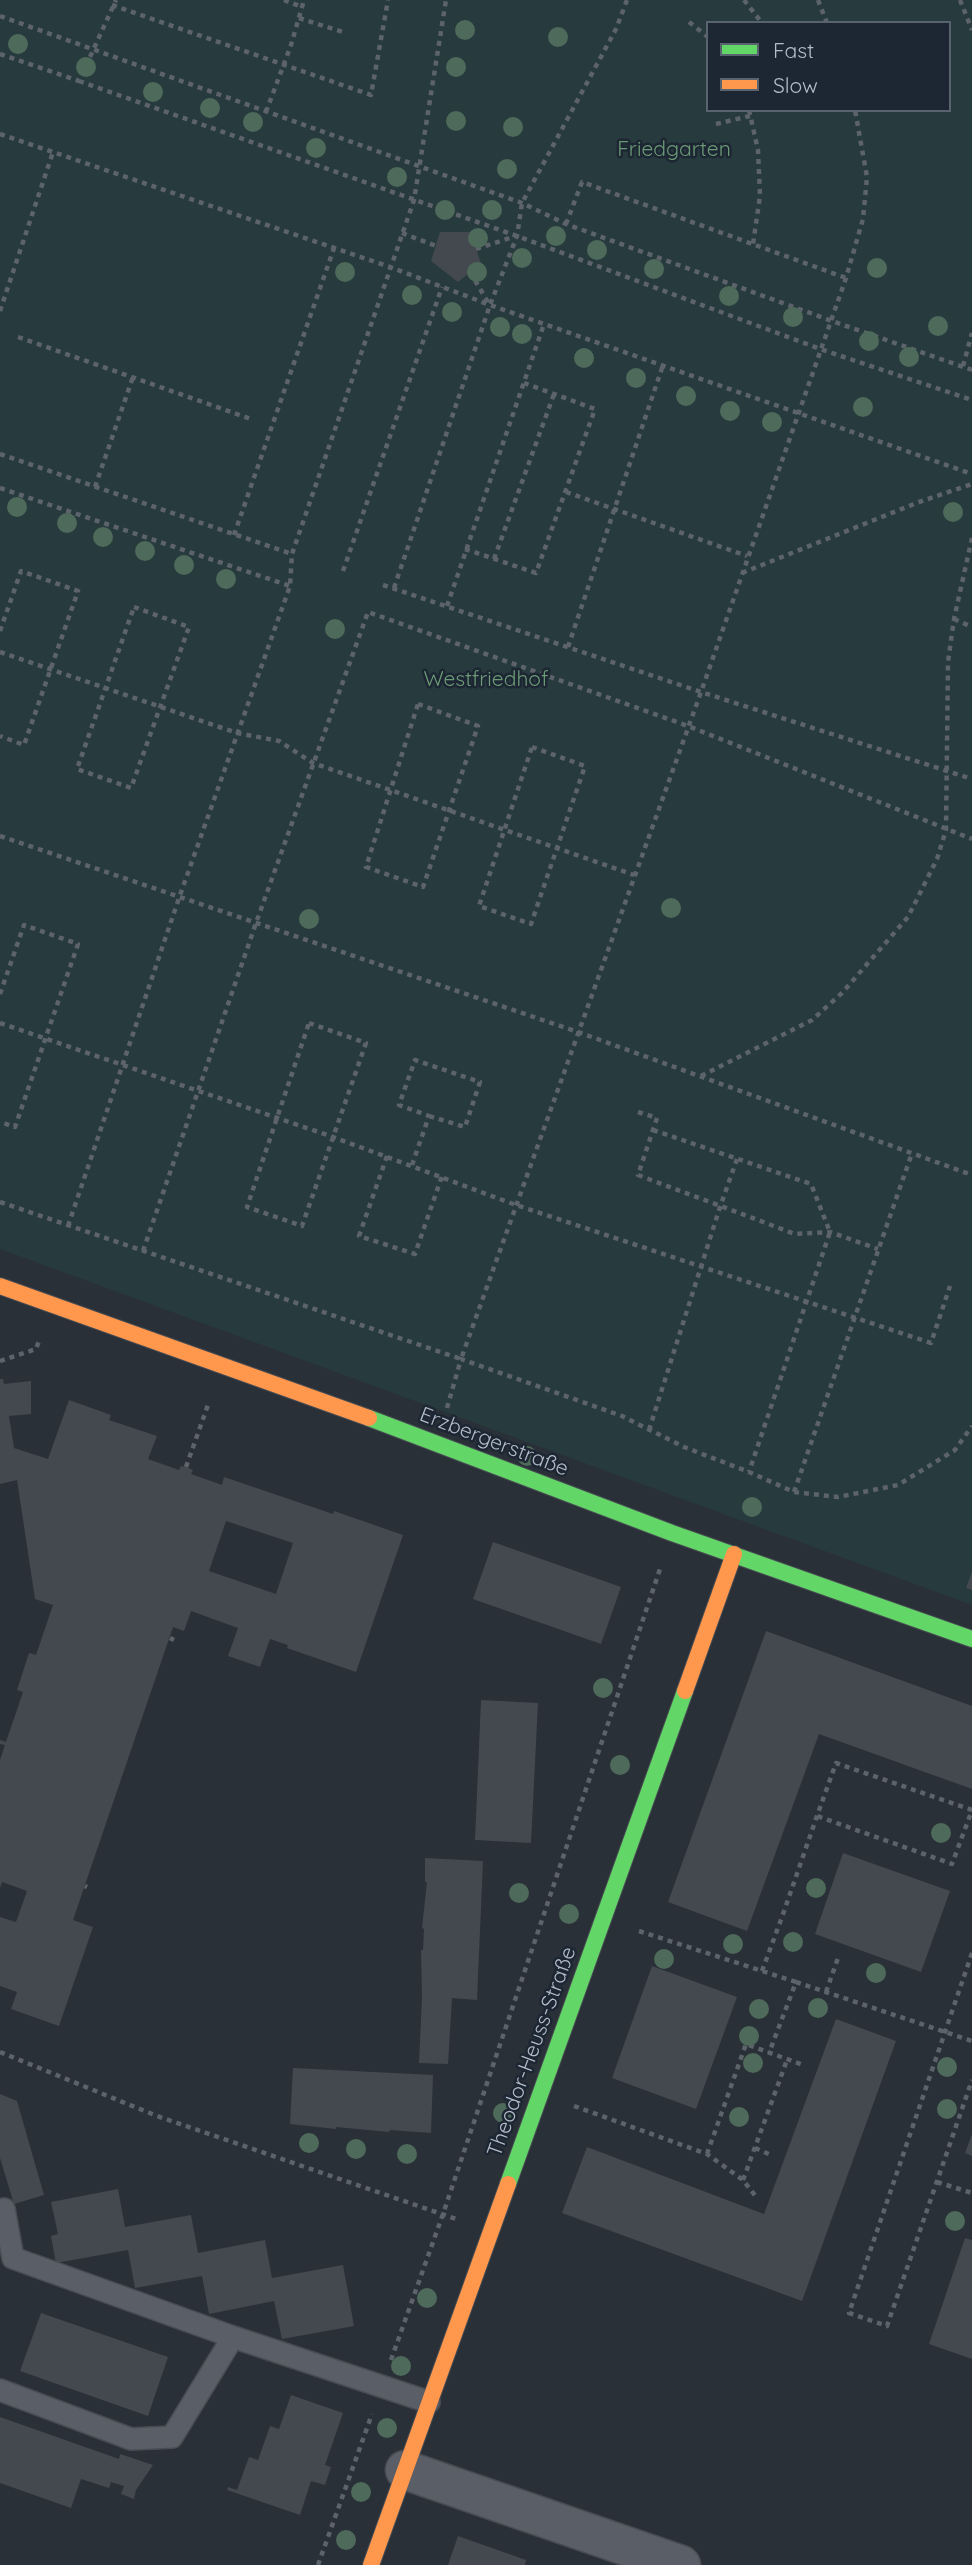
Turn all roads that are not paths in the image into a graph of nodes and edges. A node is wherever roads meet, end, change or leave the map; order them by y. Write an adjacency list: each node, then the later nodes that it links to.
1 (0, 1286): 2 (street, Erzbergerstraße)
2 (734, 1554): 3 (street, Erzbergerstraße); 7 (street, Theodor-Heuss-Straße)
3 (972, 1639)
4 (4, 2209): 5 (lane)
5 (233, 2337): 6 (lane); 7 (lane)
6 (0, 2390)
7 (429, 2402): 8 (street, Theodor-Heuss-Straße)
8 (405, 2470): 9 (street, Theodor-Heuss-Straße); 10 (street)
9 (371, 2565)
10 (681, 2565)

